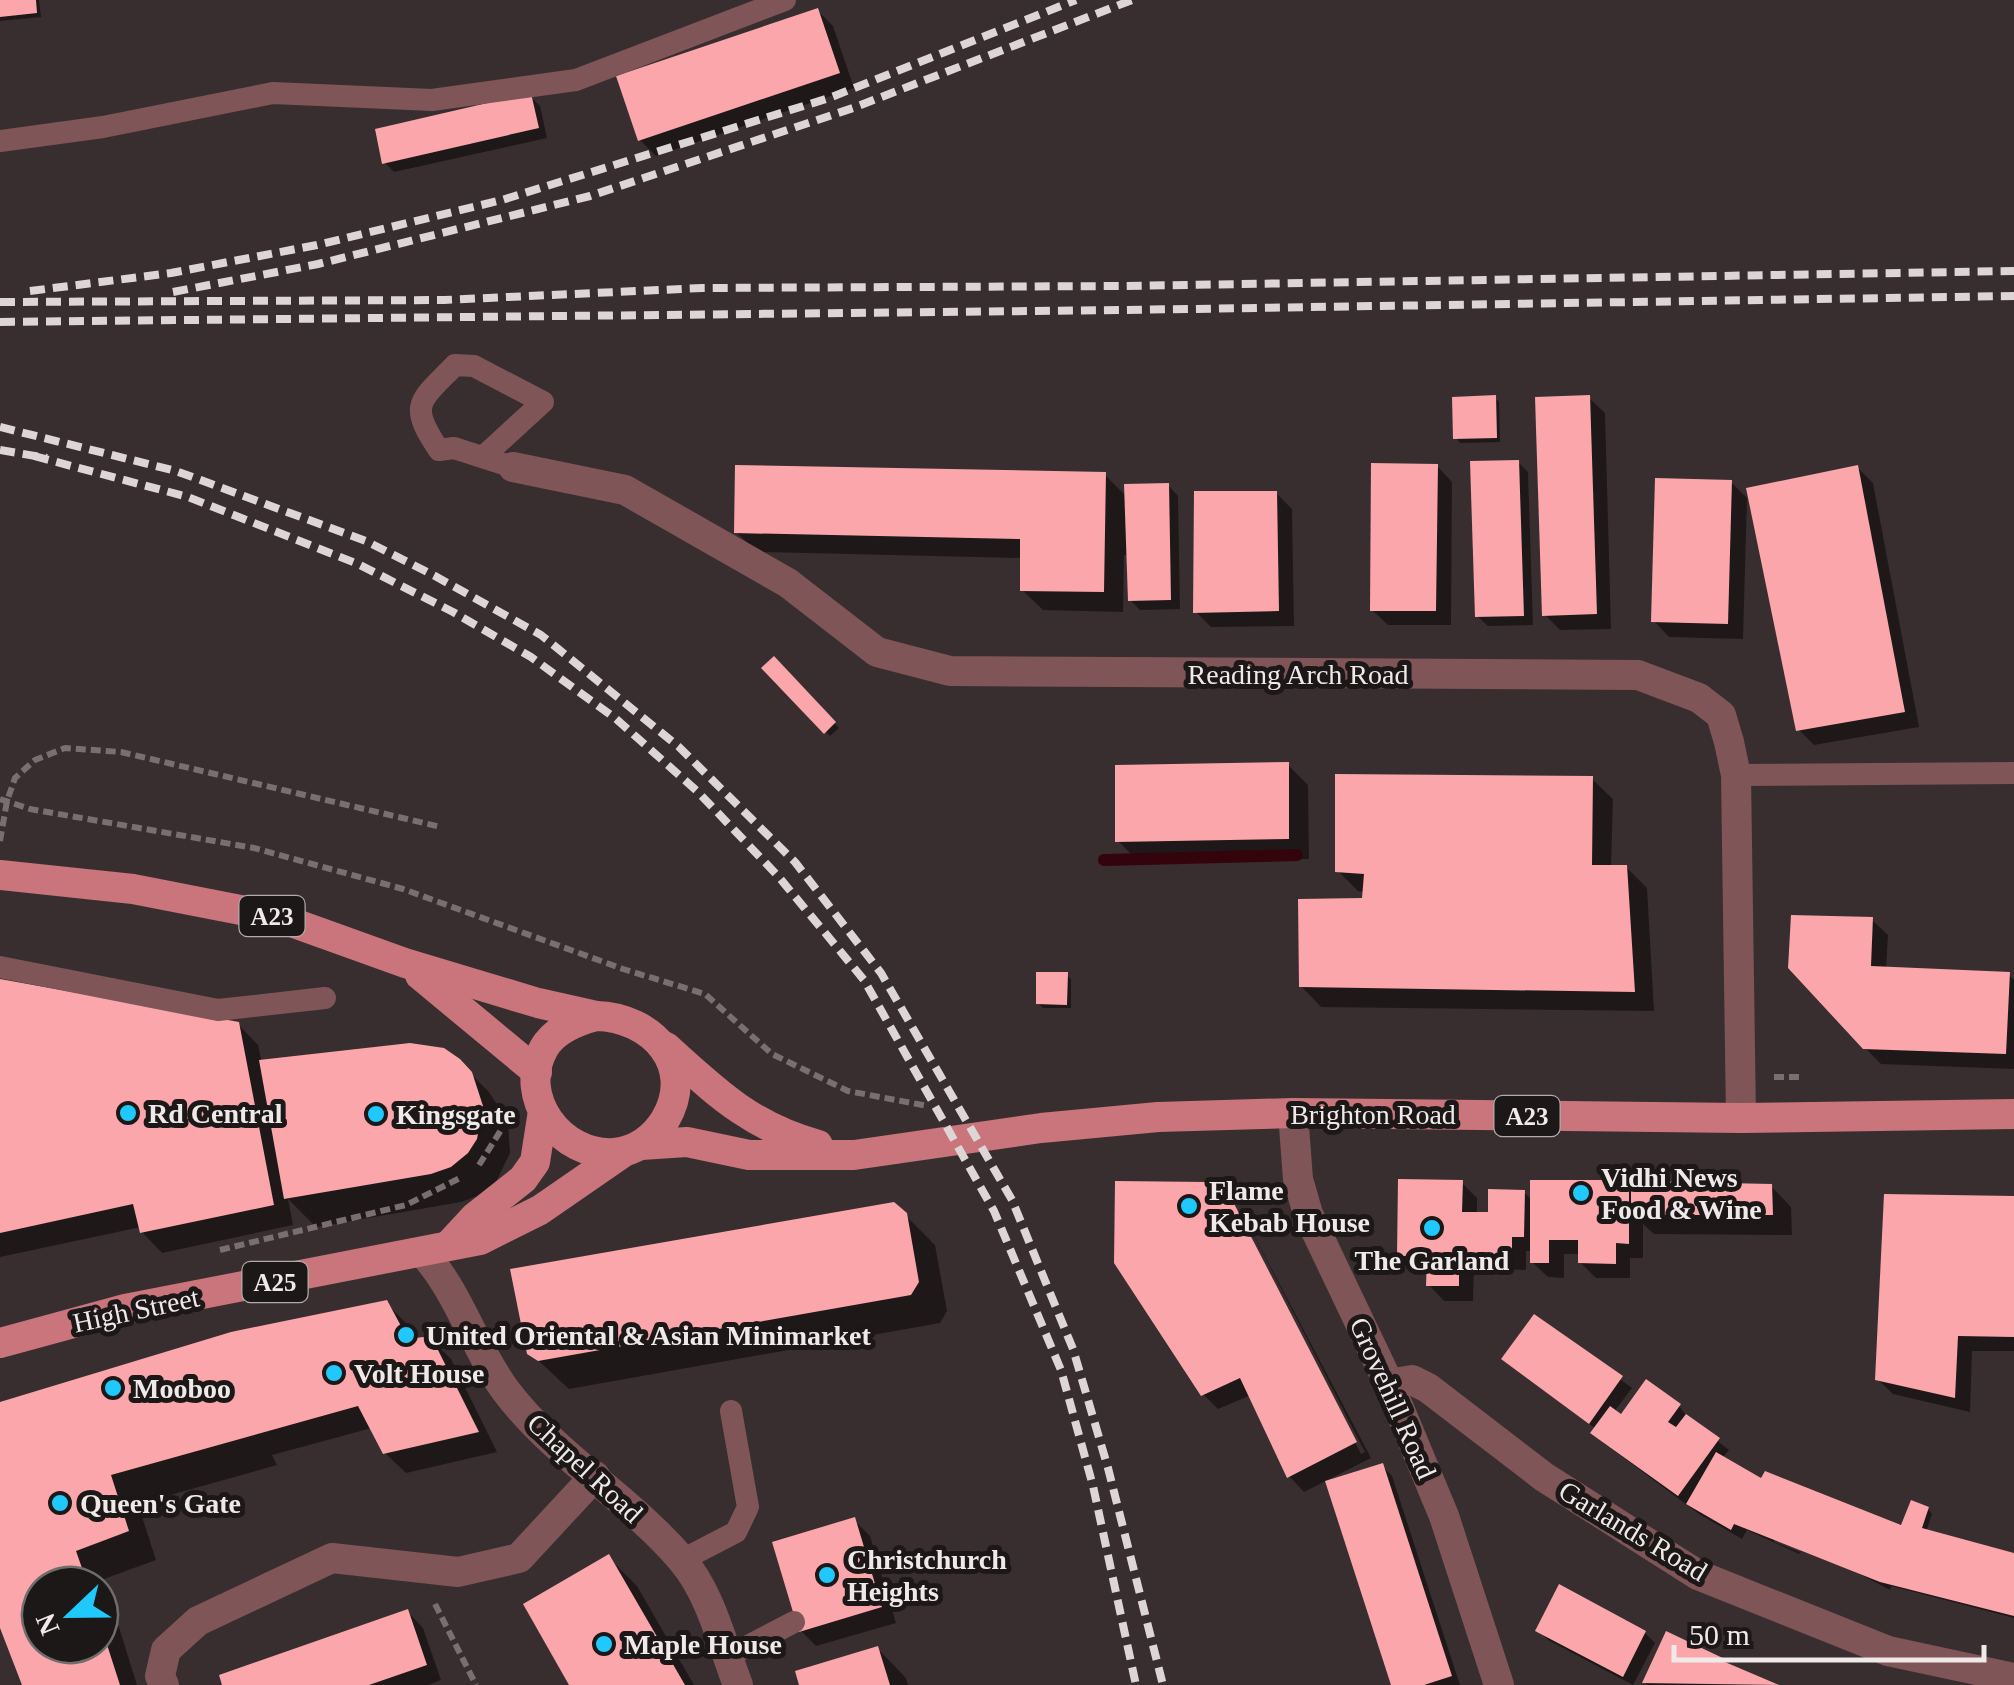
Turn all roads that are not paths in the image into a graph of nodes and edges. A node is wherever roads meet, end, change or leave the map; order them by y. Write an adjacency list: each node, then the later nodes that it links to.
1 (785, 0): 2 (lane)
2 (0, 141)
3 (484, 456): 3 (lane); 4 (lane)
4 (513, 467): 6 (street, Reading Arch Road)
5 (2014, 773): 6 (lane)
6 (1736, 775): 17 (street, Reading Arch Road)
7 (0, 876): 8 (main road, A23)
8 (405, 963): 11 (main road, A23); 13 (main road, A23)
9 (0, 967): 10 (lane)
10 (325, 998)
11 (596, 1016): 12 (main road); 13 (main road)
12 (649, 1031): 18 (main road, High Street); 19 (main road, Brighton Road / A23)
13 (536, 1072): 14 (main road)
14 (543, 1112): 18 (main road, Brighton Road); 20 (main road)
15 (1293, 1113): 17 (main road, Brighton Road / A23); 19 (main road, Brighton Road / A23); 22 (street, Grovehill Road)
16 (2014, 1114): 17 (main road, Brighton Road / A23)
17 (1741, 1118)
18 (633, 1148): 19 (main road, Brighton Road / A23); 20 (main road, High Street)
19 (854, 1155)
20 (436, 1249): 21 (main road, High Street / A25); 24 (street, Chapel Road)
21 (0, 1343)
22 (1389, 1384): 28 (street, Garlands Road); 30 (street, Grovehill Road)
23 (731, 1411): 25 (lane)
24 (595, 1476): 25 (street, Chapel Road); 29 (street)
25 (682, 1560): 27 (street, Chapel Road)
26 (794, 1622): 27 (lane)
27 (732, 1671)
28 (2014, 1678)
29 (164, 1685)
30 (1499, 1685)

